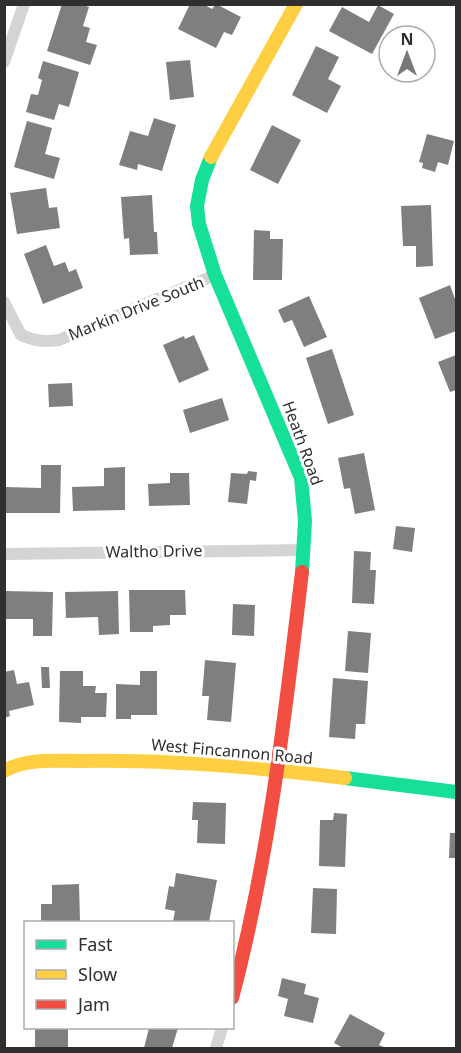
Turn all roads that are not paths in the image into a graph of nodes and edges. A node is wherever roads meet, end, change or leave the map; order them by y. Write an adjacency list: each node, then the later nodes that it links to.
1 (24, 4): 3 (street)
2 (296, 4): 4 (street, Heath Road)
3 (4, 62)
4 (215, 275): 5 (street, Markin Drive South); 6 (street, Heath Road)
5 (4, 302)
6 (304, 550): 7 (street, Waltho Drive); 9 (street, Heath Road)
7 (4, 554)
8 (4, 771): 9 (street, West Fincannon Road)
9 (276, 771): 10 (street, West Fincannon Road); 11 (street, Heath Road)
10 (456, 792)
11 (234, 990)
12 (222, 1029): 13 (street)
13 (216, 1048)

